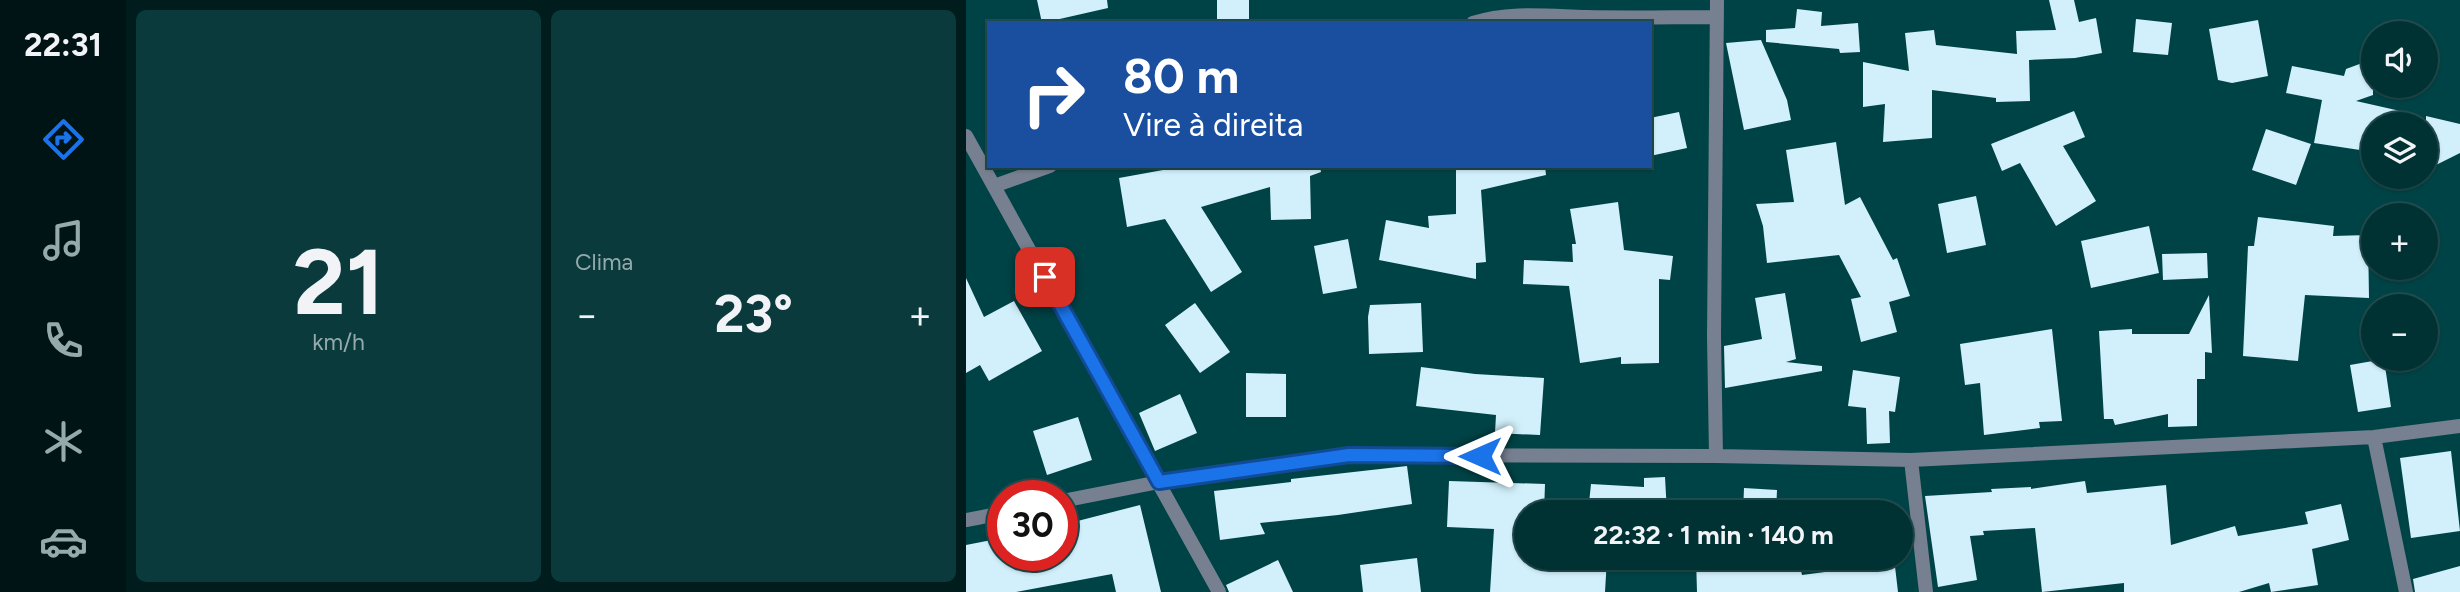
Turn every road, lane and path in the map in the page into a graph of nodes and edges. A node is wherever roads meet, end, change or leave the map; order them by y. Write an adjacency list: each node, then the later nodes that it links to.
1 (1717, 0): 2 (street)
2 (1717, 17): 3 (street); 9 (street)
3 (1480, 21)
4 (966, 136): 6 (street)
5 (1044, 168): 6 (street)
6 (994, 186): 11 (street)
7 (2460, 426): 8 (street)
8 (2374, 437): 10 (street); 17 (street)
9 (1716, 456): 10 (street); 11 (street)
10 (1912, 460): 16 (street)
11 (1159, 482): 12 (street); 15 (street)
12 (1078, 498)
13 (987, 516): 14 (street)
14 (966, 520)
15 (1219, 592)
16 (1926, 592)
17 (2406, 592)

